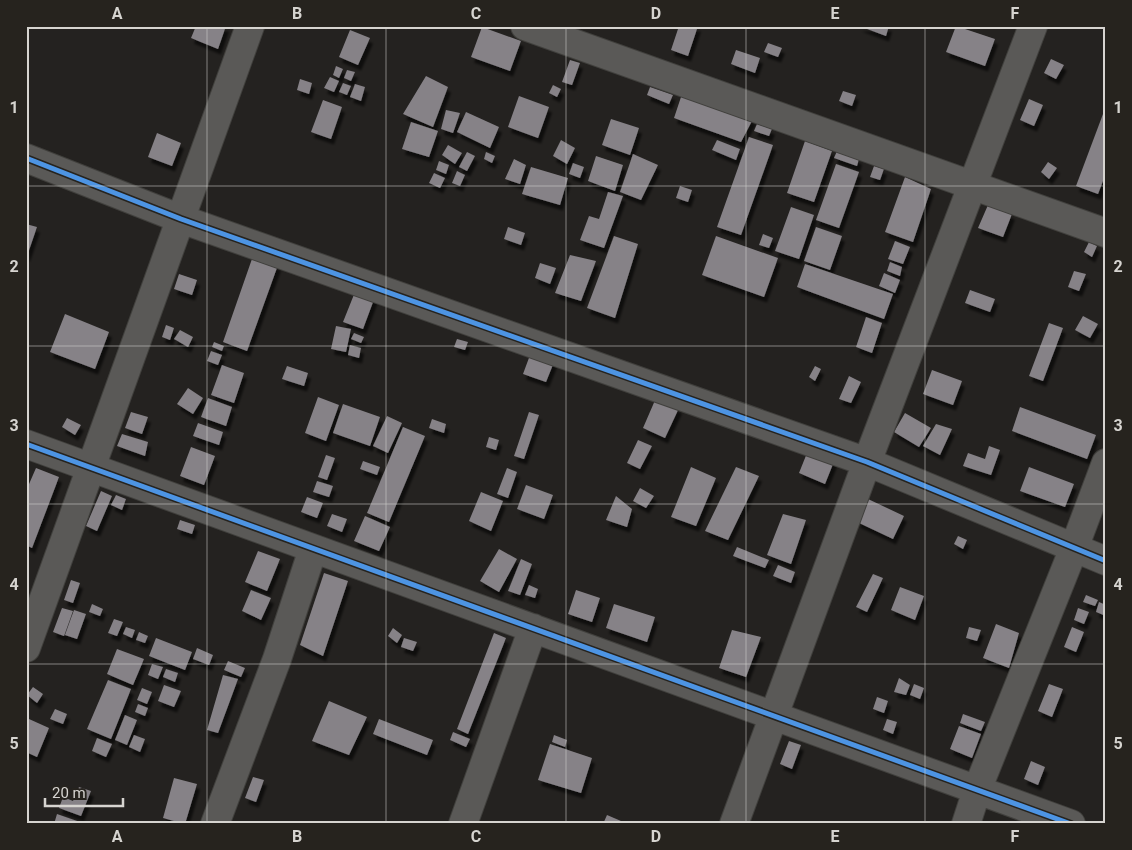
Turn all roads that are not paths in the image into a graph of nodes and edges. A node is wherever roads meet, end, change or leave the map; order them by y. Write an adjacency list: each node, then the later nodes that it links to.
1 (250, 26): 6 (street)
2 (525, 26): 5 (street)
3 (1033, 26): 5 (street)
4 (26, 158): 6 (street)
5 (973, 186): 7 (street); 9 (street)
6 (181, 218): 9 (street); 11 (street)
7 (1106, 233)
8 (26, 444): 11 (street)
9 (867, 462): 12 (street); 17 (street)
10 (1106, 463): 12 (street)
11 (91, 468): 13 (street); 16 (street)
12 (1074, 548): 14 (street); 18 (street)
13 (313, 549): 15 (street); 19 (street)
14 (1106, 561)
15 (533, 628): 17 (street); 20 (street)
16 (26, 648)
17 (774, 716): 18 (street); 21 (street)
18 (977, 790): 22 (street); 23 (street)
19 (215, 824)
20 (463, 824)
21 (734, 824)
22 (966, 824)
23 (1071, 824)

